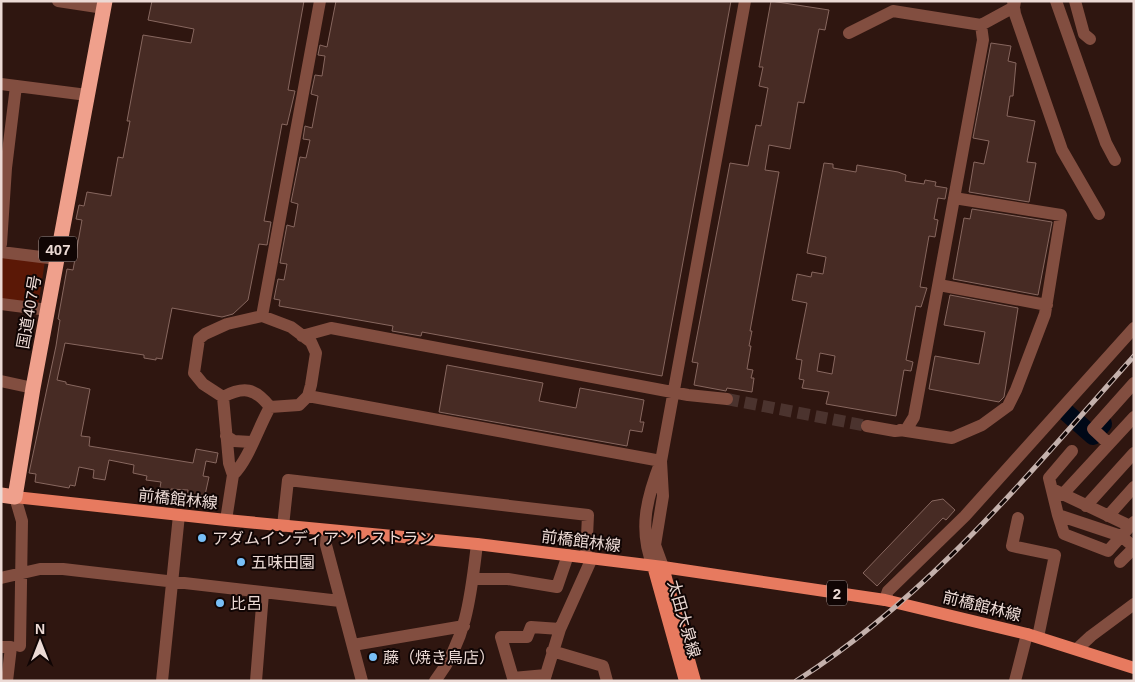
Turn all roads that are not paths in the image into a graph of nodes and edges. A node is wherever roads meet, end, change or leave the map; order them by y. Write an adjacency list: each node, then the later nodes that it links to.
1 (58, 1): 7 (street)
2 (320, 1): 26 (street)
3 (745, 1): 32 (street)
4 (1056, 1): 15 (street)
5 (1075, 1): 11 (street)
6 (1014, 3): 9 (street); 18 (street)
7 (104, 5): 14 (highway, 国道407号 / 407)
8 (892, 6): 9 (street); 10 (street)
9 (982, 25): 17 (street)
10 (849, 33)
11 (1090, 39)
12 (1, 84): 13 (street)
13 (16, 86): 14 (street); 16 (street)
14 (87, 95): 21 (highway, 国道407号 / 407)
15 (1115, 160)
16 (4, 167): 19 (street)
17 (954, 198): 22 (street); 24 (street)
18 (1099, 214)
19 (1, 244)
20 (1, 252): 21 (street)
21 (56, 259): 25 (highway, 国道407号 / 407)
22 (938, 285): 24 (street); 39 (street)
23 (1, 304): 25 (street)
24 (1046, 305): 39 (street)
25 (48, 310): 31 (highway, 国道407号 / 407)
26 (262, 316): 28 (street); 34 (street)
27 (1134, 328): 70 (street)
28 (302, 336): 32 (street); 33 (street)
29 (1, 381): 31 (street)
30 (1134, 383): 41 (street)
31 (33, 388): 49 (highway, 国道407号 / 407)
32 (674, 392): 35 (street); 45 (street)
33 (308, 396): 36 (street); 45 (street)
34 (223, 398): 36 (street); 40 (street)
35 (727, 399)
36 (270, 407): 42 (street)
37 (1134, 417): 41 (street)
38 (867, 426): 39 (street)
39 (900, 430)
40 (226, 436): 42 (street); 46 (street)
41 (1101, 436): 48 (street)
42 (251, 442): 46 (street)
43 (1072, 451): 48 (street)
44 (1134, 453): 50 (street)
45 (661, 461): 64 (street)
46 (233, 475): 55 (street)
47 (1134, 487): 53 (street)
48 (1057, 492): 50 (street); 52 (street)
49 (8, 496): 51 (main road, 前橋館林線 / 2); 65 (street)
50 (1086, 506): 53 (street)
51 (179, 515): 55 (main road, 前橋館林線 / 2); 68 (street)
52 (1058, 515): 57 (street); 57 (street)
53 (1108, 516): 57 (street)
54 (1018, 518): 75 (street)
55 (226, 520): 56 (main road, 前橋館林線 / 2)
56 (283, 526): 58 (main road, 前橋館林線 / 2); 62 (street)
57 (1128, 528): 60 (street)
58 (326, 530): 59 (main road, 前橋館林線 / 2); 71 (street)
59 (477, 544): 61 (main road, 前橋館林線 / 2); 67 (street)
60 (1134, 547): 63 (street)
61 (568, 555): 62 (main road, 前橋館林線 / 2); 67 (street)
62 (589, 558): 64 (main road, 前橋館林線 / 2); 73 (street)
63 (1120, 562)
64 (658, 567): 70 (main road, 前橋館林線 / 2); 89 (main road, 太田大泉線); 90 (main road, 太田大泉線)
65 (23, 573): 66 (street); 68 (street); 77 (street)
66 (1, 578)
67 (473, 579): 74 (street)
68 (172, 582): 69 (street); 84 (street)
69 (263, 593): 71 (street); 85 (street)
70 (885, 600): 75 (main road, 前橋館林線 / 2)
71 (340, 601): 76 (street)
72 (1134, 604): 79 (street)
73 (562, 624): 80 (street); 82 (street)
74 (464, 626): 76 (street); 87 (street)
75 (1033, 635): 79 (main road, 前橋館林線 / 2); 91 (street)
76 (353, 645): 86 (street)
77 (20, 646)
78 (1, 647): 83 (street)
79 (1078, 649): 81 (main road, 前橋館林線 / 2)
80 (552, 651): 82 (street); 88 (street)
81 (1134, 668)
82 (545, 678)
83 (7, 681)
84 (162, 681)
85 (256, 681)
86 (362, 681)
87 (435, 681)
88 (607, 681)
89 (685, 681)
90 (694, 681)
91 (1015, 681)

